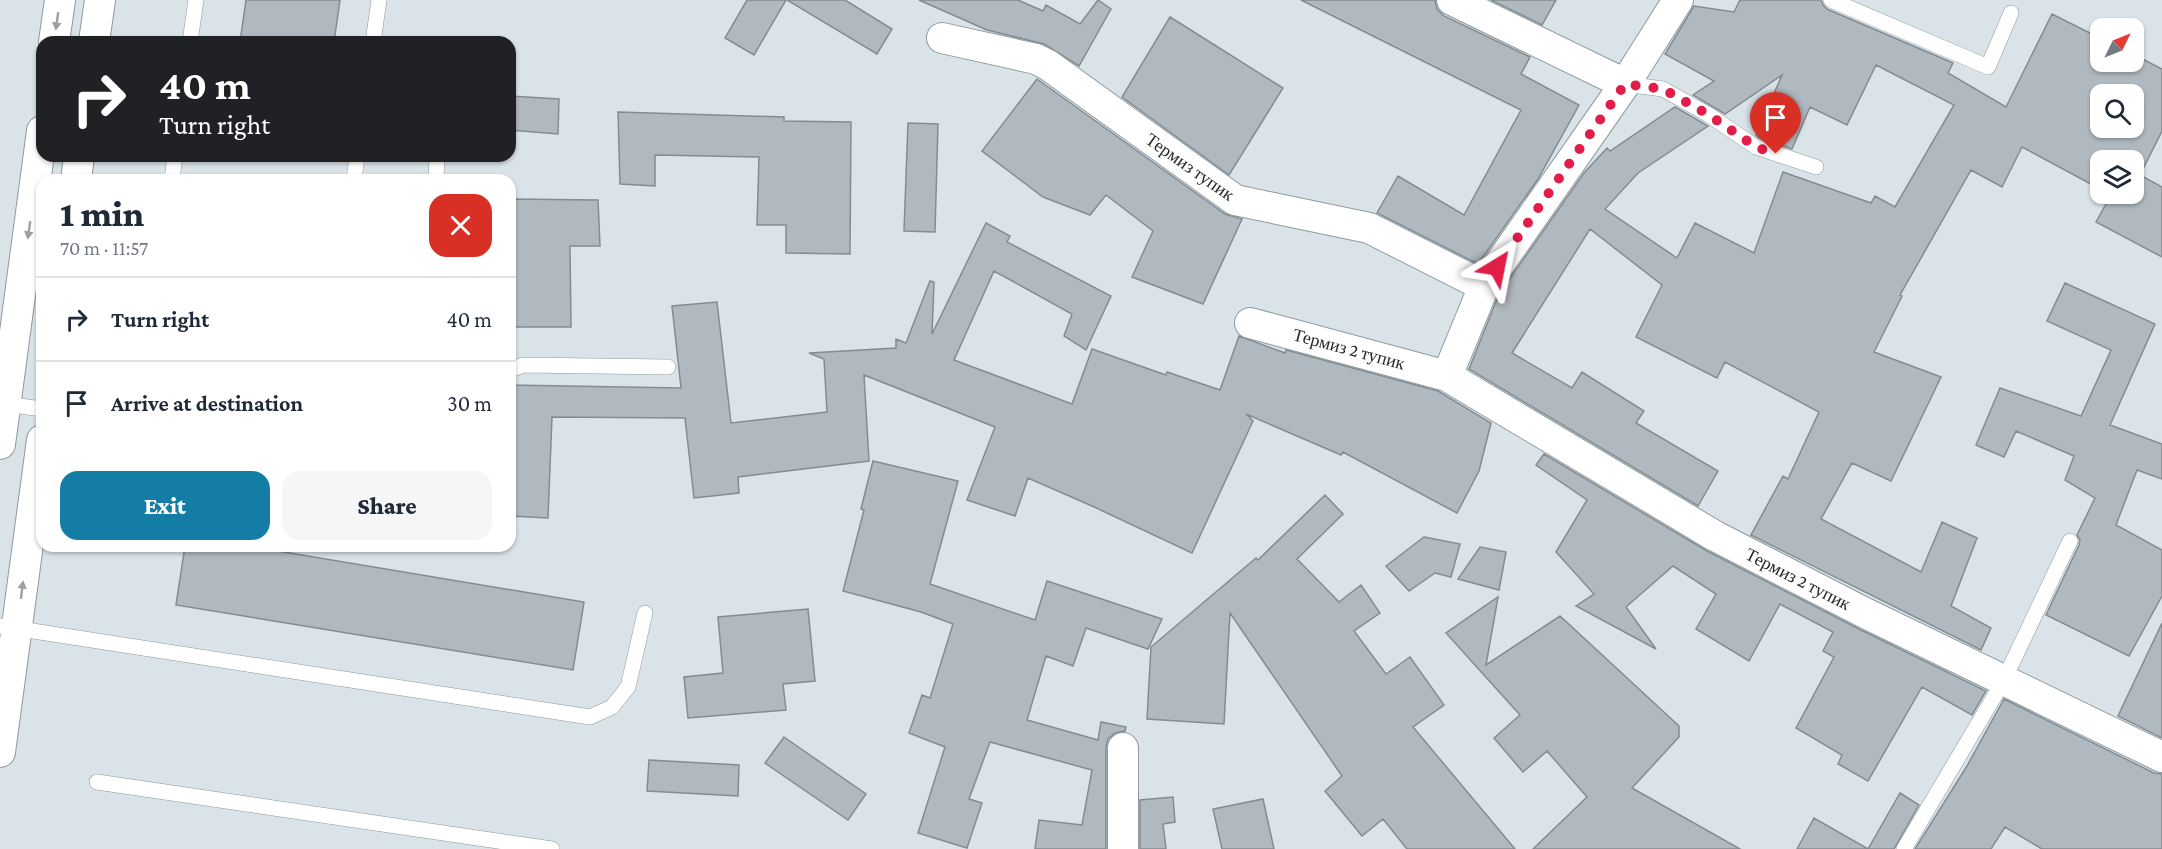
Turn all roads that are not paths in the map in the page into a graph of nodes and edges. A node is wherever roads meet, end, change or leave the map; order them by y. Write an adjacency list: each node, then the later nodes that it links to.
1 (60, 0): 9 (street, one-way to 9)
2 (100, 0): 10 (street)
3 (196, 0): 11 (lane)
4 (379, 0): 12 (lane)
5 (1452, 0): 14 (street)
6 (1678, 0): 14 (street)
7 (1831, 0): 8 (lane)
8 (2011, 13)
9 (55, 36)
10 (95, 36)
11 (191, 36)
12 (374, 36)
13 (942, 38): 17 (street, Термиз тупик)
14 (1625, 84): 15 (lane); 17 (street)
15 (1816, 167)
16 (36, 174): 22 (street, one-way to 22)
17 (1484, 286): 21 (street)
18 (1250, 323): 21 (street, Термиз 2 тупик)
19 (668, 367): 20 (lane)
20 (516, 368)
21 (1447, 376): 29 (street, Термиз 2 тупик)
22 (5, 404): 23 (lane); 24 (street)
23 (36, 409)
24 (0, 444)
25 (36, 474): 28 (street, one-way to 25)
26 (2070, 541): 29 (lane)
27 (645, 613): 28 (lane)
28 (9, 627): 31 (street)
29 (2004, 680): 32 (street, Термиз 2 тупик); 36 (lane)
30 (1124, 748): 35 (street)
31 (0, 752)
32 (2162, 757)
33 (97, 782): 34 (lane)
34 (552, 849)
35 (1123, 849)
36 (1904, 849)

